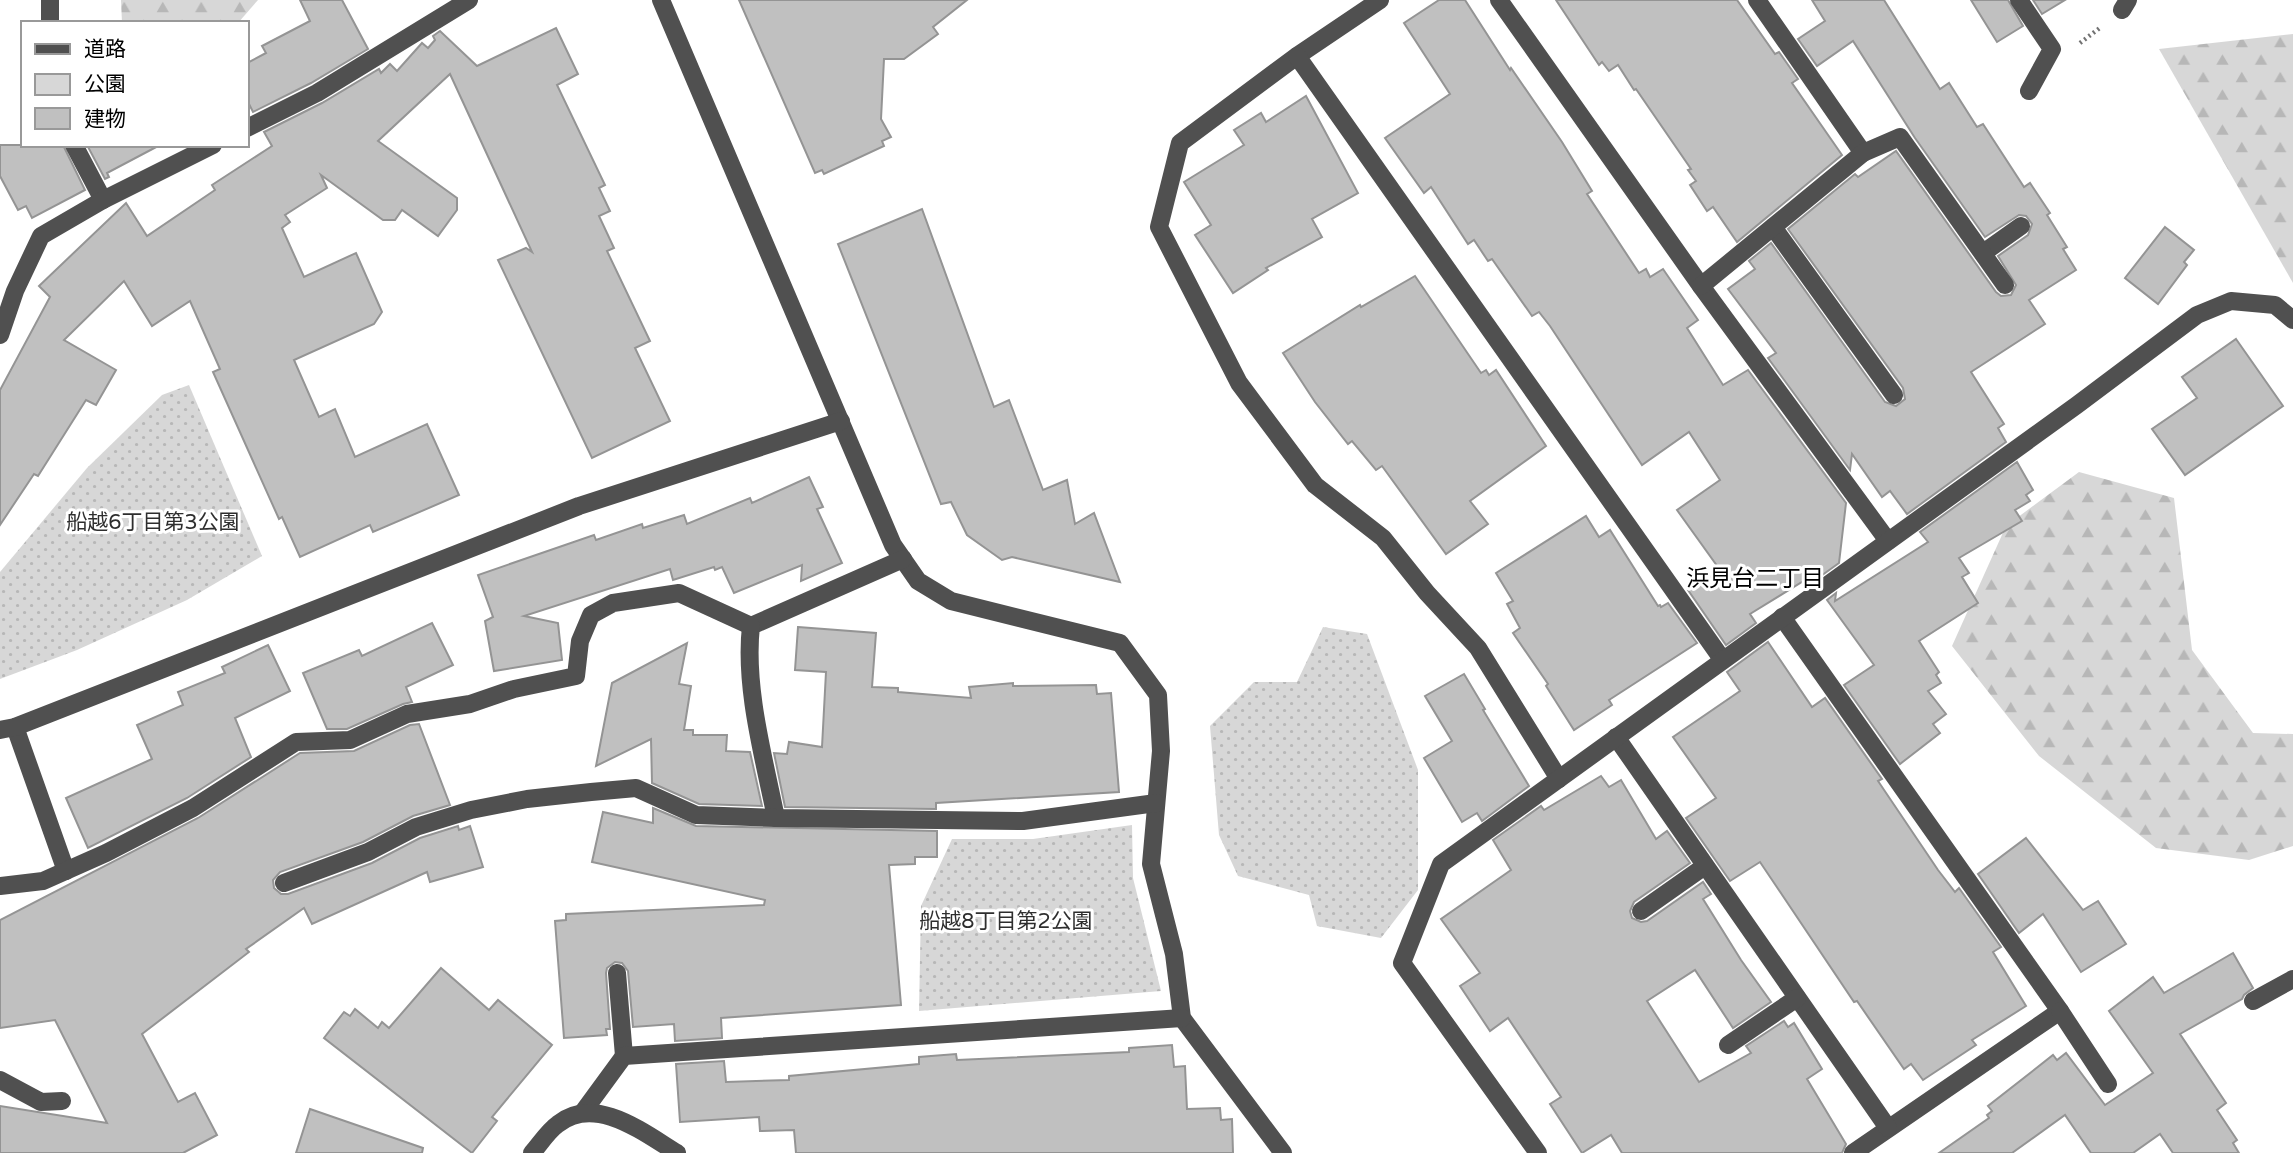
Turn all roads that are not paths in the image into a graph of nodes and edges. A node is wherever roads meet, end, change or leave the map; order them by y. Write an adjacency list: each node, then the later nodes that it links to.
1 (50, 0): 8 (street)
2 (468, 0): 11 (street)
3 (661, 0): 24 (street)
4 (1380, 0): 9 (street)
5 (1499, 0): 20 (street)
6 (1757, 0): 14 (street)
7 (2019, 0): 10 (street)
8 (50, 21)
9 (1297, 56): 29 (street); 32 (street)
10 (2029, 91)
11 (248, 128)
12 (75, 147): 15 (street)
13 (208, 147): 15 (street)
14 (1863, 153): 17 (street); 18 (street)
15 (103, 200): 22 (street)
16 (2021, 226): 18 (street)
17 (1773, 227): 20 (street); 23 (street)
18 (1983, 253): 19 (street)
19 (2005, 285)
20 (1701, 286): 25 (street)
21 (2293, 320): 25 (street)
22 (0, 335)
23 (1894, 395)
24 (841, 421): 26 (street); 30 (street)
25 (1888, 541): 27 (street)
26 (903, 559): 28 (street); 33 (street)
27 (1782, 617): 29 (street); 44 (street)
28 (751, 626): 34 (street); 36 (street)
29 (1722, 659): 31 (street)
30 (7, 728): 36 (street)
31 (1616, 737): 32 (street); 35 (street)
32 (1559, 779): 56 (street)
33 (1156, 803): 34 (street); 45 (street)
34 (776, 818): 37 (street)
35 (1705, 866): 39 (street); 42 (street)
36 (65, 871): 38 (street)
37 (284, 883)
38 (0, 886)
39 (1642, 911)
40 (617, 973): 47 (street)
41 (2293, 979): 43 (street)
42 (1797, 998): 46 (street); 52 (street)
43 (2253, 1001)
44 (2060, 1011): 49 (street); 52 (street)
45 (1182, 1018): 47 (street); 55 (street)
46 (1728, 1045)
47 (624, 1056): 51 (street)
48 (0, 1080): 50 (street)
49 (2108, 1084)
50 (62, 1101)
51 (583, 1112): 53 (street); 54 (street)
52 (1888, 1128): 57 (street)
53 (532, 1153)
54 (677, 1153)
55 (1283, 1153)
56 (1538, 1153)
57 (1853, 1153)

